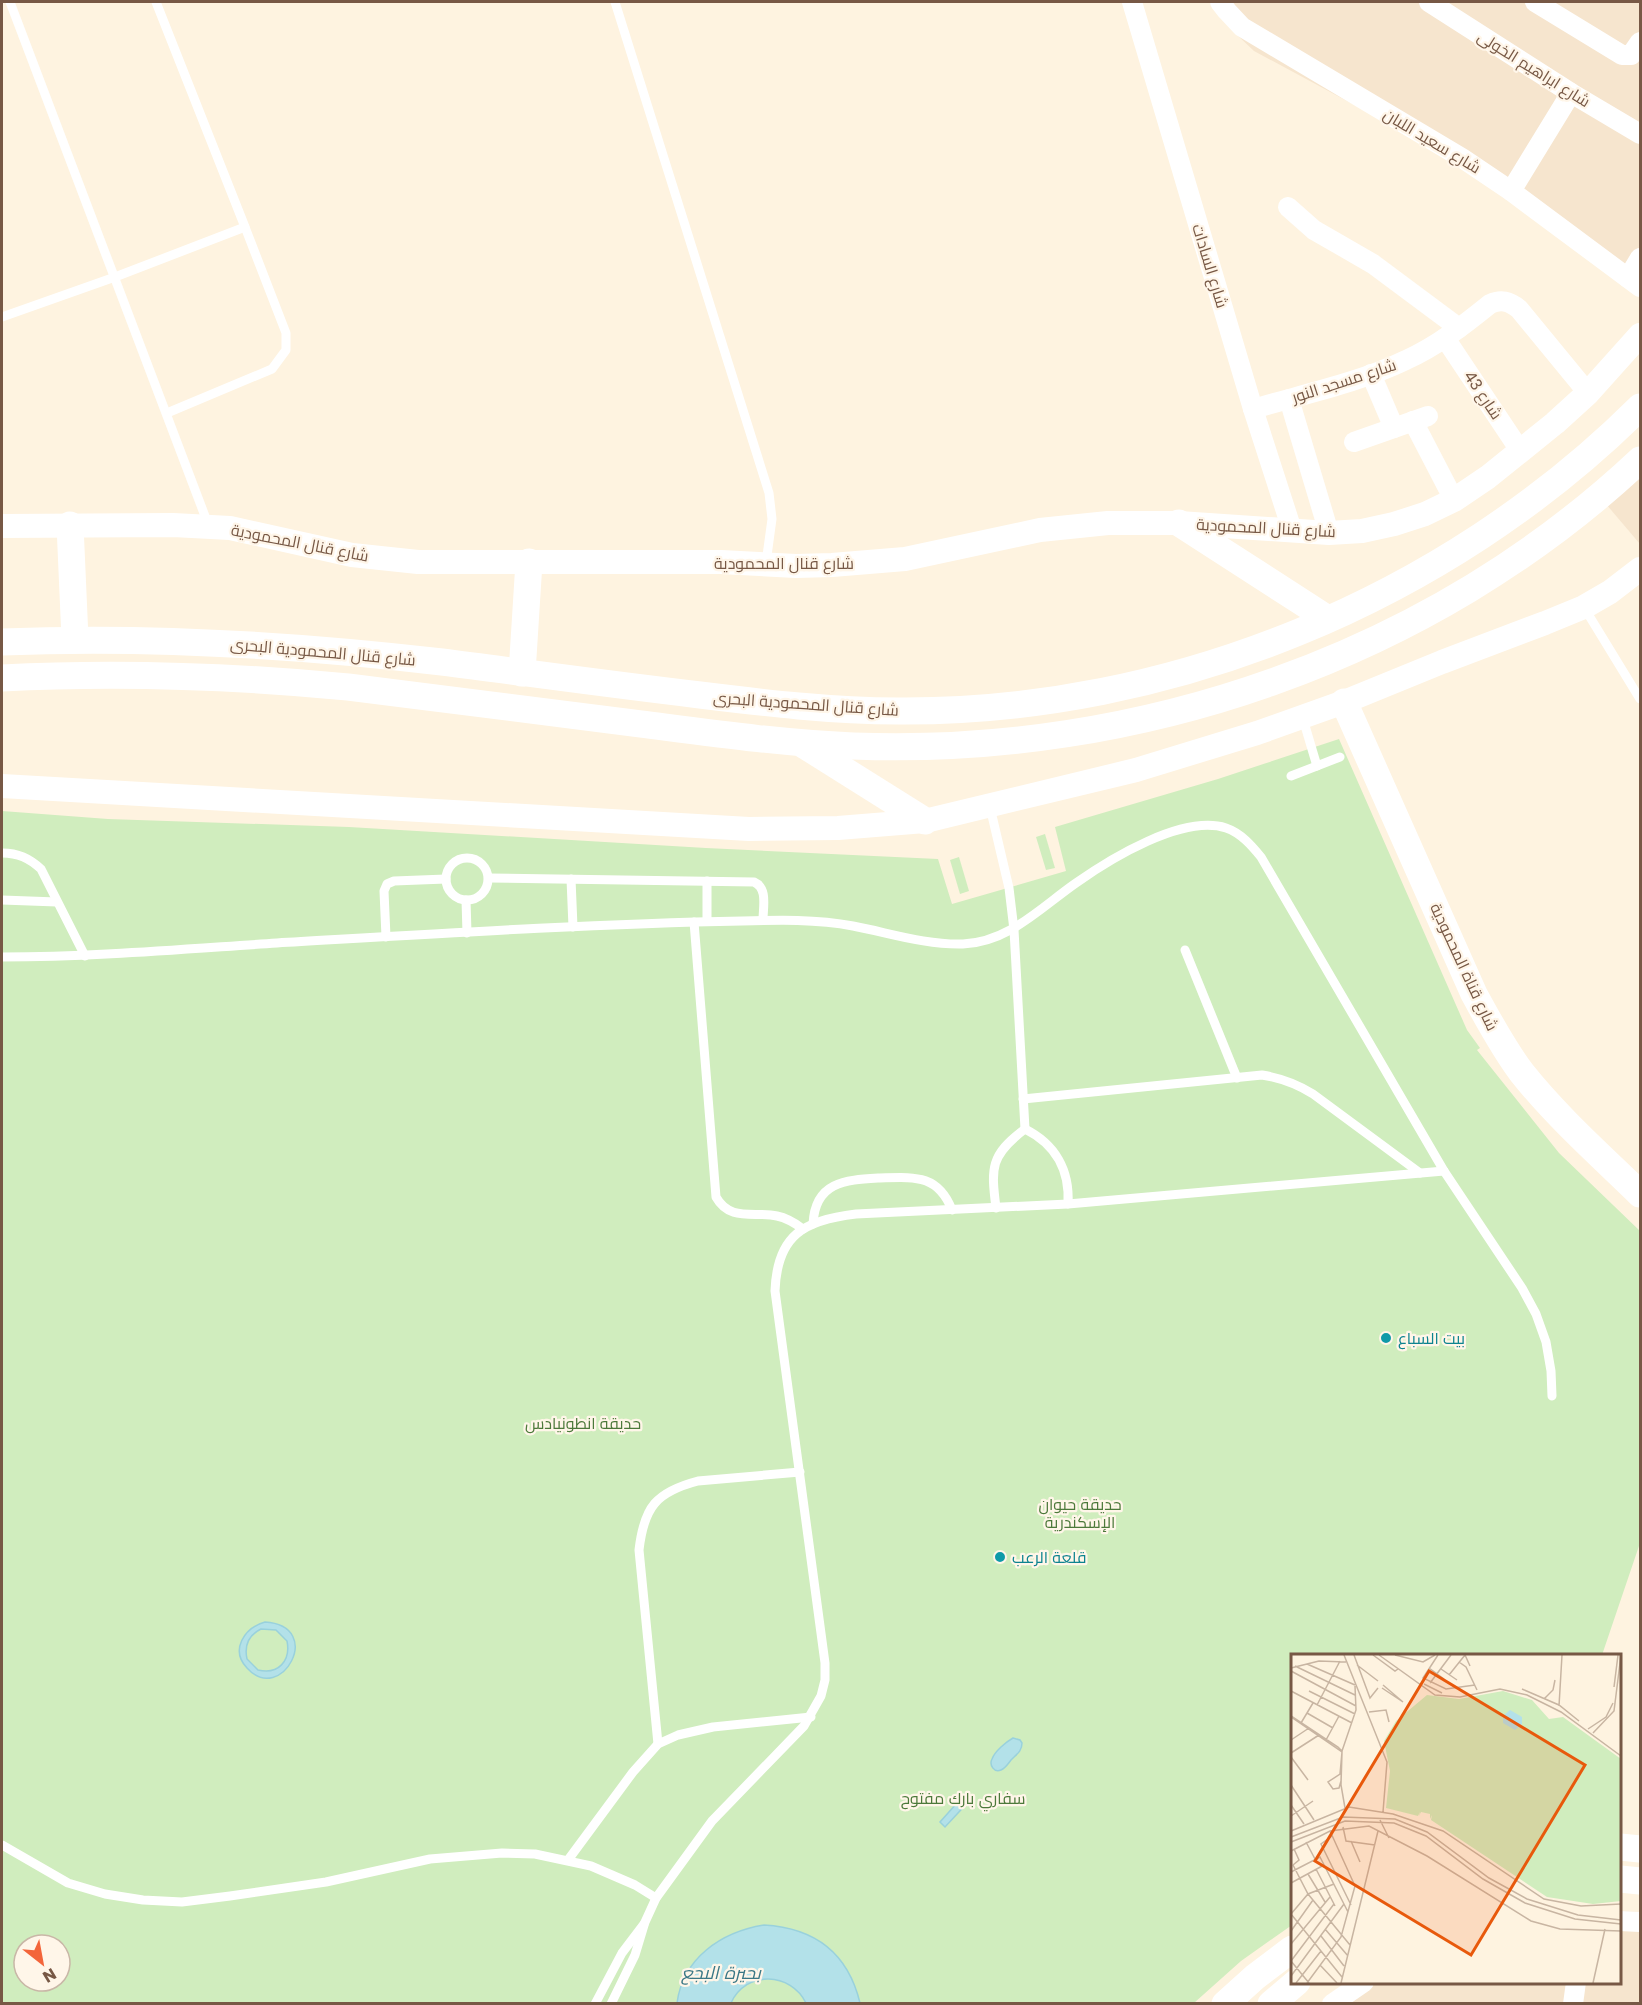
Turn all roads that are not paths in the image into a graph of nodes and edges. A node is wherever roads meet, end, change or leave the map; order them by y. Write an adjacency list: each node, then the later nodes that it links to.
1 (10, 2): 16 (lane)
2 (156, 2): 14 (lane)
3 (615, 2): 39 (lane)
4 (1131, 2): 25 (street, شارع السادات)
5 (1220, 2): 12 (street, شارع سعيد اللبان)
6 (1429, 2): 10 (street, شارع ابراهيم الخولى)
7 (1535, 2): 8 (street)
8 (1560, 8): 9 (street)
9 (1636, 48)
10 (1571, 93): 11 (street, شارع ابراهيم الخولى); 12 (street)
11 (1641, 134)
12 (1511, 191): 17 (street, شارع سعيد اللبان)
13 (1288, 207): 19 (street, شارع 43)
14 (245, 227): 16 (lane); 26 (lane)
15 (1641, 258): 17 (street)
16 (115, 277): 18 (lane); 26 (lane)
17 (1634, 282)
18 (2, 317)
19 (1452, 333): 21 (street, شارع مسجد النور); 22 (street, شارع مسجد النور); 29 (street, شارع 43)
20 (1641, 335): 22 (street, شارع قنال المحمودية)
21 (1371, 374): 23 (street, شارع مسجد النور); 27 (street)
22 (1588, 393): 29 (street, شارع قنال المحمودية)
23 (1289, 399): 25 (street, شارع مسجد النور); 37 (street)
24 (1641, 407): 42 (main road, شارع قنال المحمودية البحرى)
25 (1253, 410): 36 (street, شارع السادات)
26 (167, 413): 35 (lane)
27 (1394, 428): 28 (street); 31 (street)
28 (1354, 442)
29 (1521, 452): 31 (street, شارع قنال المحمودية)
30 (1641, 460): 50 (main road, شارع قنال المحمودية البحرى)
31 (1454, 500): 37 (street, شارع قنال المحمودية)
32 (1179, 523): 36 (street, شارع قنال المحمودية); 39 (street, شارع قنال المحمودية); 42 (main road)
33 (70, 525): 34 (street, شارع قنال المحمودية); 35 (street, شارع قنال المحمودية); 43 (main road)
34 (2, 526)
35 (209, 526): 38 (street, شارع قنال المحمودية)
36 (1293, 530): 37 (street, شارع قنال المحمودية)
37 (1329, 532)
38 (529, 562): 39 (street, شارع قنال المحمودية); 45 (main road)
39 (765, 564)
40 (1641, 569): 41 (street)
41 (1584, 607): 47 (lane); 48 (street)
42 (1328, 619): 45 (main road, شارع قنال المحمودية البحرى)
43 (75, 639): 44 (main road, شارع قنال المحمودية البحرى); 45 (main road, شارع قنال المحمودية البحرى)
44 (2, 642)
45 (522, 673)
46 (2, 678): 50 (main road, شارع قنال المحمودية البحرى)
47 (1641, 699)
48 (1344, 702): 49 (street); 80 (main road, شارع قناة المحمودية)
49 (1302, 717): 52 (lane); 55 (street)
50 (801, 743): 56 (main road)
51 (1340, 758): 52 (lane)
52 (1317, 766): 53 (lane)
53 (1291, 776)
54 (2, 786): 56 (street)
55 (989, 805): 56 (street); 69 (lane)
56 (925, 821)
57 (2, 853): 64 (lane)
58 (489, 878): 59 (lane); 60 (lane); 63 (lane)
59 (446, 879): 63 (lane); 71 (lane)
60 (571, 879): 61 (lane); 68 (lane)
61 (707, 881): 65 (lane); 66 (lane)
62 (2, 900): 64 (lane)
63 (466, 900): 70 (lane)
64 (57, 902): 73 (lane)
65 (763, 920): 66 (lane); 69 (lane)
66 (707, 921): 67 (lane)
67 (694, 922): 68 (lane); 85 (lane)
68 (573, 927): 70 (lane)
69 (1014, 930): 76 (lane); 78 (lane)
70 (467, 933): 71 (lane)
71 (386, 937): 73 (lane)
72 (1185, 950): 75 (lane)
73 (85, 956): 74 (lane)
74 (2, 957)
75 (1237, 1078): 76 (lane); 79 (lane)
76 (1023, 1099): 77 (lane)
77 (1025, 1129): 81 (lane); 82 (lane)
78 (1444, 1171): 79 (lane); 86 (lane)
79 (1420, 1173): 81 (lane)
80 (1641, 1194)
81 (1068, 1204): 82 (lane)
82 (996, 1208): 83 (lane)
83 (952, 1210): 84 (lane); 84 (lane)
84 (813, 1224): 85 (lane)
85 (803, 1229): 87 (lane)
86 (1552, 1396)
87 (800, 1472): 88 (lane); 89 (lane)
88 (811, 1717): 89 (lane); 96 (lane)
89 (658, 1744): 93 (lane)
90 (2, 1845): 93 (lane)
91 (1621, 1847): 92 (main road)
92 (1641, 1849)
93 (568, 1860): 96 (lane)
94 (1621, 1879): 95 (main road)
95 (1641, 1881)
96 (656, 1898): 98 (lane)
97 (1621, 1921): 99 (street)
98 (645, 1922): 104 (lane); 105 (lane)
99 (1641, 1923)
100 (1291, 1950): 106 (main road)
101 (1296, 1984): 107 (main road)
102 (1362, 1984): 108 (street)
103 (1576, 1984): 109 (street)
104 (595, 2004)
105 (611, 2004)
106 (1225, 2004)
107 (1271, 2004)
108 (1332, 2004)
109 (1574, 2004)

